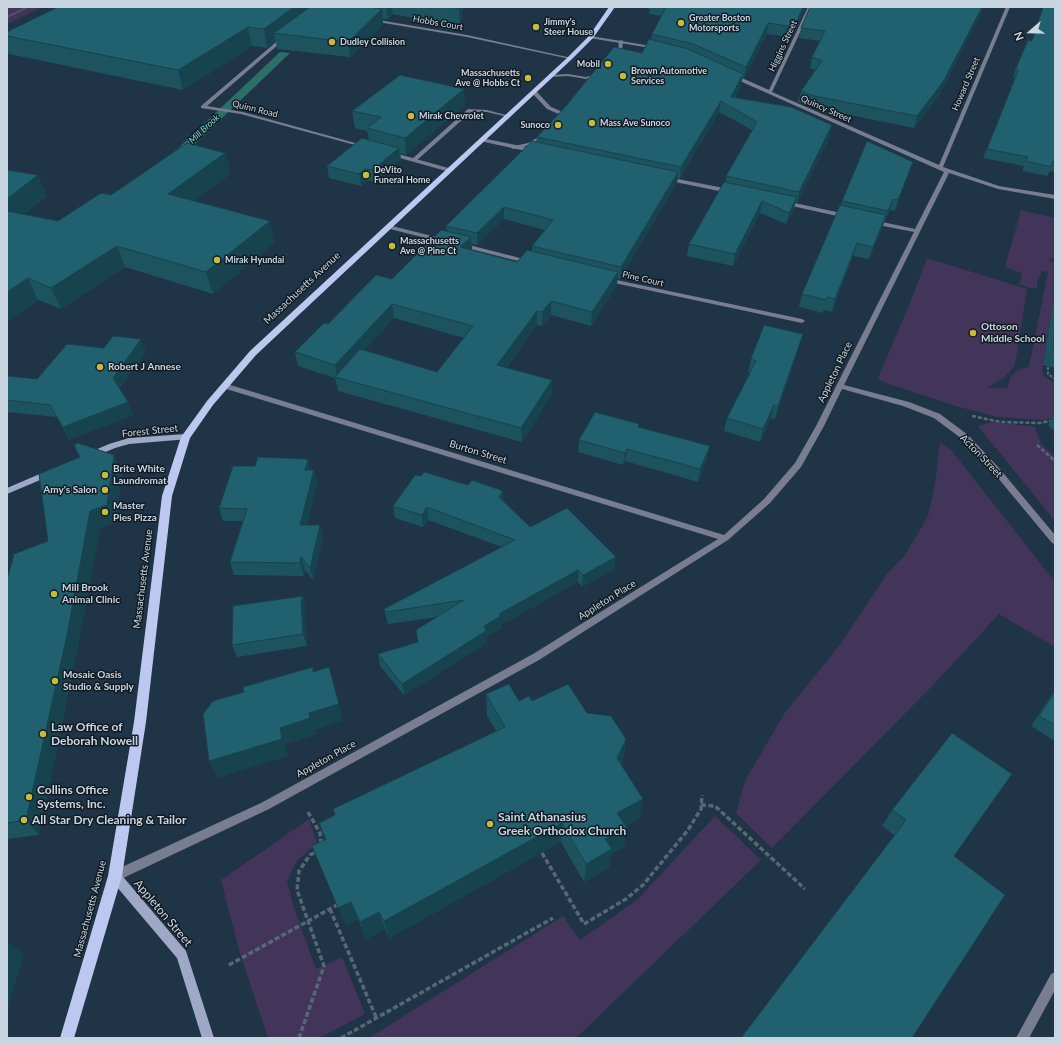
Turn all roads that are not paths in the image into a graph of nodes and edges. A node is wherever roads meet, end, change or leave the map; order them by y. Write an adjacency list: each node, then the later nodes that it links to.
1 (612, 7): 6 (main road, Massachusetts Avenue)
2 (810, 7): 15 (street, Higgins Street)
3 (1008, 7): 25 (street, Howard Street)
4 (368, 19): 10 (street, Hobbs Court)
5 (288, 35): 21 (street, Quinn Road)
6 (591, 37): 7 (street); 10 (main road, Massachusetts Avenue)
7 (621, 41): 8 (street); 9 (street)
8 (660, 48)
9 (620, 51)
10 (570, 58): 13 (main road, Massachusetts Avenue)
11 (729, 74): 15 (street, Quincy Street)
12 (595, 75): 13 (street)
13 (550, 76): 14 (main road, Massachusetts Avenue)
14 (534, 92): 16 (street); 17 (main road, Massachusetts Avenue)
15 (770, 92): 25 (street, Quincy Street)
16 (563, 114)
17 (508, 116): 19 (main road, Massachusetts Avenue); 24 (street)
18 (544, 136): 20 (street)
19 (482, 140): 20 (street); 26 (main road, Massachusetts Avenue)
20 (513, 146): 23 (street)
21 (372, 149)
22 (386, 152): 24 (street)
23 (544, 153)
24 (414, 160): 26 (street)
25 (940, 168): 27 (street, Quincy Street)
26 (450, 170): 34 (main road, Massachusetts Avenue)
27 (947, 171): 30 (street, Quincy Street); 35 (street, Appleton Place)
28 (660, 177): 29 (street)
29 (738, 194)
30 (1055, 197)
31 (777, 202): 32 (street)
32 (855, 218)
33 (863, 220): 35 (street)
34 (388, 227): 36 (street); 41 (main road, Massachusetts Avenue)
35 (917, 231): 42 (street, Appleton Place)
36 (446, 241)
37 (453, 243): 38 (street)
38 (536, 264)
39 (598, 278): 40 (street, Pine Court)
40 (802, 321)
41 (225, 386): 43 (main road, Massachusetts Avenue); 47 (street, Burton Street)
42 (840, 386): 47 (street, Appleton Place); 48 (street, Acton Street)
43 (186, 437): 44 (street, Forest Street); 49 (main road, Massachusetts Avenue)
44 (86, 457)
45 (58, 469): 46 (street)
46 (7, 492)
47 (725, 538): 49 (street, Appleton Place)
48 (1055, 541)
49 (115, 876): 51 (main road, Massachusetts Avenue); 52 (street, Appleton Street)
50 (1055, 978): 53 (street)
51 (67, 1038)
52 (208, 1038)
53 (1022, 1038)

